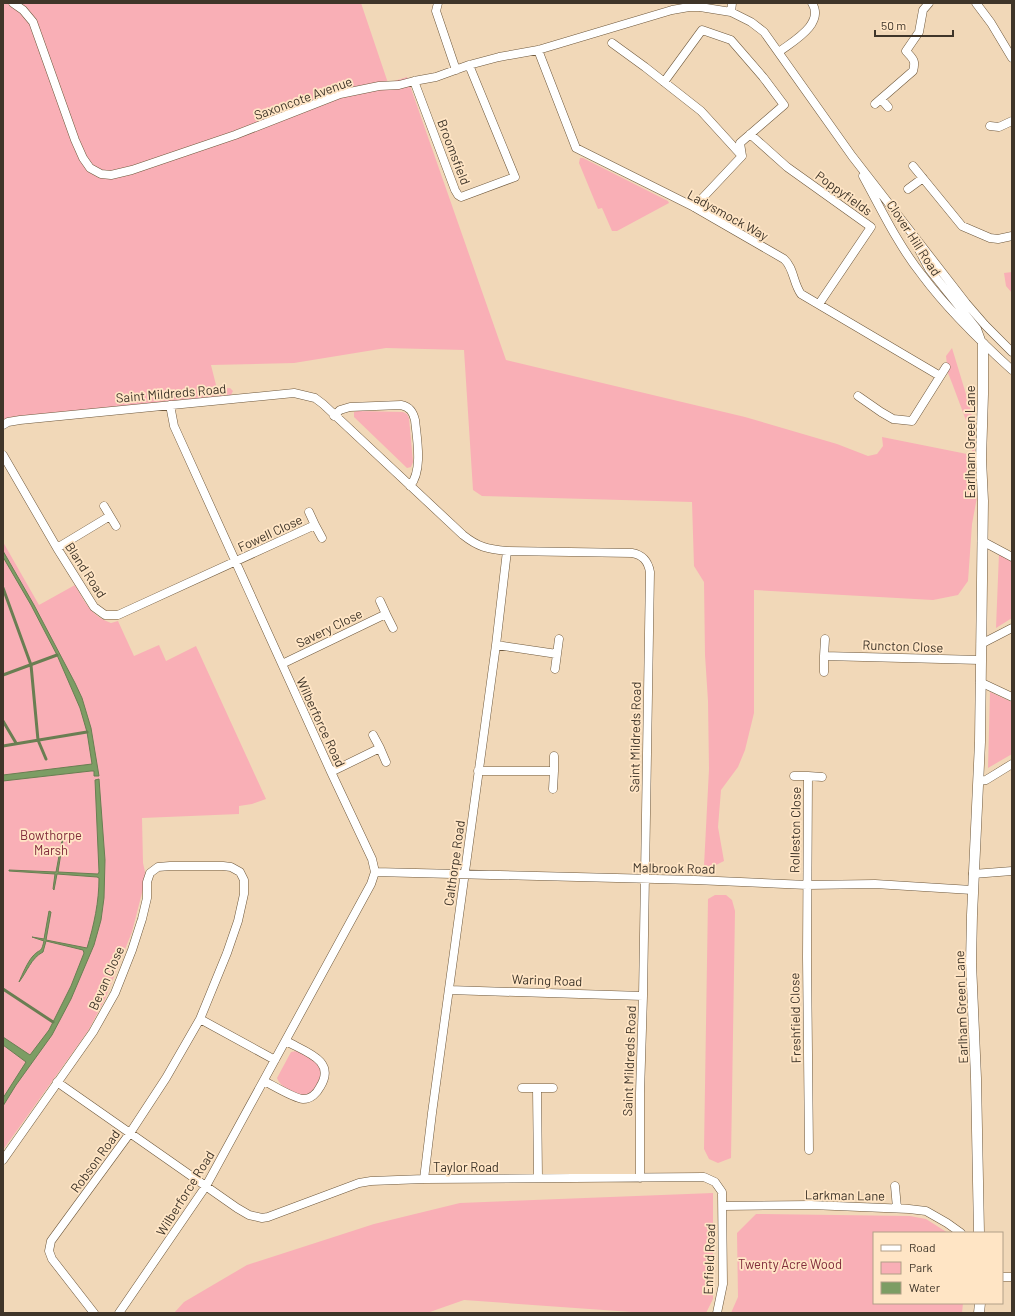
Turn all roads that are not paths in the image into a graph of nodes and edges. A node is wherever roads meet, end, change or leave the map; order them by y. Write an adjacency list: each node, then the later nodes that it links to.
1 (13, 3): 14 (street, Saxoncote Avenue)
2 (438, 3): 13 (street)
3 (732, 3): 7 (street)
4 (812, 3): 10 (street)
5 (929, 3): 16 (street)
6 (976, 3): 11 (street)
7 (731, 12): 9 (street, Saxoncote Avenue); 10 (street, Clover Hill Road)
8 (612, 43): 15 (street)
9 (538, 50): 12 (street, Saxoncote Avenue); 25 (street, Ladysmock Way)
10 (779, 52): 21 (street, Clover Hill Road)
11 (1012, 58)
12 (469, 65): 13 (street, Saxoncote Avenue); 14 (street, Broomsfield)
13 (456, 70): 14 (street, Saxoncote Avenue)
14 (414, 81)
15 (664, 82): 19 (street); 20 (street)
16 (888, 107)
17 (1012, 121): 18 (street)
18 (990, 126)
19 (750, 134): 20 (street); 28 (street, Poppyfields)
20 (742, 156): 25 (street)
21 (852, 156): 26 (street, Clover Hill Road); 29 (street, Clover Hill Road)
22 (913, 166): 23 (street)
23 (923, 178): 24 (street); 27 (street)
24 (908, 189)
25 (694, 207): 28 (street, Ladysmock Way)
26 (909, 229): 29 (street, Clover Hill Road); 30 (street, Clover Hill Road)
27 (1012, 236)
28 (819, 304): 33 (street, Ladysmock Way)
29 (983, 344): 32 (street, Clover Hill Road); 46 (street, Earlham Green Lane)
30 (1012, 352)
31 (946, 367): 33 (street)
32 (1012, 370)
33 (940, 376): 34 (street)
34 (858, 396)
35 (170, 405): 36 (street, Saint Mildreds Road); 37 (street, Saint Mildreds Road); 50 (street, Wilberforce Road)
36 (334, 416): 39 (street, Saint Mildreds Road); 39 (street)
37 (3, 425)
38 (3, 455): 47 (street, Bland Road)
39 (410, 486): 48 (street, Saint Mildreds Road)
40 (104, 506): 42 (street)
41 (310, 512): 43 (street, Fowell Close)
42 (110, 516): 44 (street); 47 (street)
43 (315, 525): 45 (street, Fowell Close); 50 (street, Fowell Close)
44 (116, 526)
45 (322, 538)
46 (982, 541): 49 (street); 57 (street, Earlham Green Lane)
47 (57, 548): 50 (street, Bland Road)
48 (507, 551): 58 (street, Calthorpe Road); 85 (street, Saint Mildreds Road)
49 (1012, 557)
50 (235, 562): 62 (street, Wilberforce Road)
51 (380, 601): 52 (street)
52 (386, 614): 53 (street); 62 (street, Savery Close)
53 (393, 628)
54 (1012, 628): 57 (street)
55 (559, 639): 59 (street)
56 (825, 639): 60 (street)
57 (981, 644): 61 (street, Earlham Green Lane)
58 (496, 645): 59 (street); 72 (street, Calthorpe Road)
59 (557, 654): 63 (street)
60 (824, 656): 61 (street, Runcton Close); 64 (street)
61 (980, 660): 65 (street, Earlham Green Lane)
62 (282, 664): 74 (street, Wilberforce Road)
63 (555, 668)
64 (824, 672)
65 (980, 682): 66 (street); 78 (street, Earlham Green Lane)
66 (1012, 697)
67 (373, 735): 68 (street)
68 (380, 748): 70 (street); 74 (street)
69 (554, 756): 73 (street)
70 (386, 762)
71 (1012, 764): 78 (street)
72 (478, 771): 73 (street); 83 (street, Calthorpe Road)
73 (554, 771): 79 (street)
74 (331, 772): 81 (street, Wilberforce Road)
75 (794, 776): 76 (street, Rolleston Close)
76 (808, 776): 77 (street, Rolleston Close); 86 (street, Rolleston Close)
77 (822, 777)
78 (979, 781): 84 (street, Earlham Green Lane)
79 (553, 789)
80 (1012, 871): 84 (street)
81 (375, 872): 83 (street, Malbrook Road); 91 (street, Wilberforce Road)
82 (150, 873): 90 (street, Robson Road); 94 (street, Bevan Close)
83 (464, 874): 85 (street, Malbrook Road); 88 (street, Calthorpe Road)
84 (973, 874): 87 (street, Earlham Green Lane)
85 (644, 879): 86 (street, Malbrook Road); 89 (street, Saint Mildreds Road)
86 (807, 885): 87 (street, Malbrook Road); 99 (street, Freshfield Close)
87 (972, 890): 109 (street, Earlham Green Lane)
88 (449, 990): 89 (street, Waring Road); 103 (street, Calthorpe Road)
89 (643, 996): 102 (street, Saint Mildreds Road)
90 (200, 1019): 92 (street); 98 (street, Robson Road)
91 (286, 1041): 92 (street, Wilberforce Road); 93 (street)
92 (276, 1060): 93 (street, Wilberforce Road)
93 (264, 1081): 104 (street, Wilberforce Road)
94 (57, 1082): 98 (street); 100 (street, Bevan Close)
95 (522, 1088): 96 (street)
96 (537, 1088): 97 (street); 101 (street)
97 (553, 1088)
98 (130, 1133): 104 (street); 110 (street, Robson Road)
99 (809, 1150)
100 (3, 1160)
101 (538, 1178): 102 (street, Taylor Road); 103 (street, Taylor Road)
102 (640, 1178): 106 (street, Taylor Road)
103 (424, 1179): 104 (street, Taylor Road)
104 (206, 1186): 111 (street, Wilberforce Road)
105 (895, 1186): 107 (street)
106 (723, 1206): 107 (street, Larkman Lane); 112 (street, Enfield Road)
107 (897, 1208): 108 (street, Larkman Lane)
108 (960, 1232)
109 (979, 1232)
110 (94, 1313)
111 (119, 1313)
112 (717, 1313)

